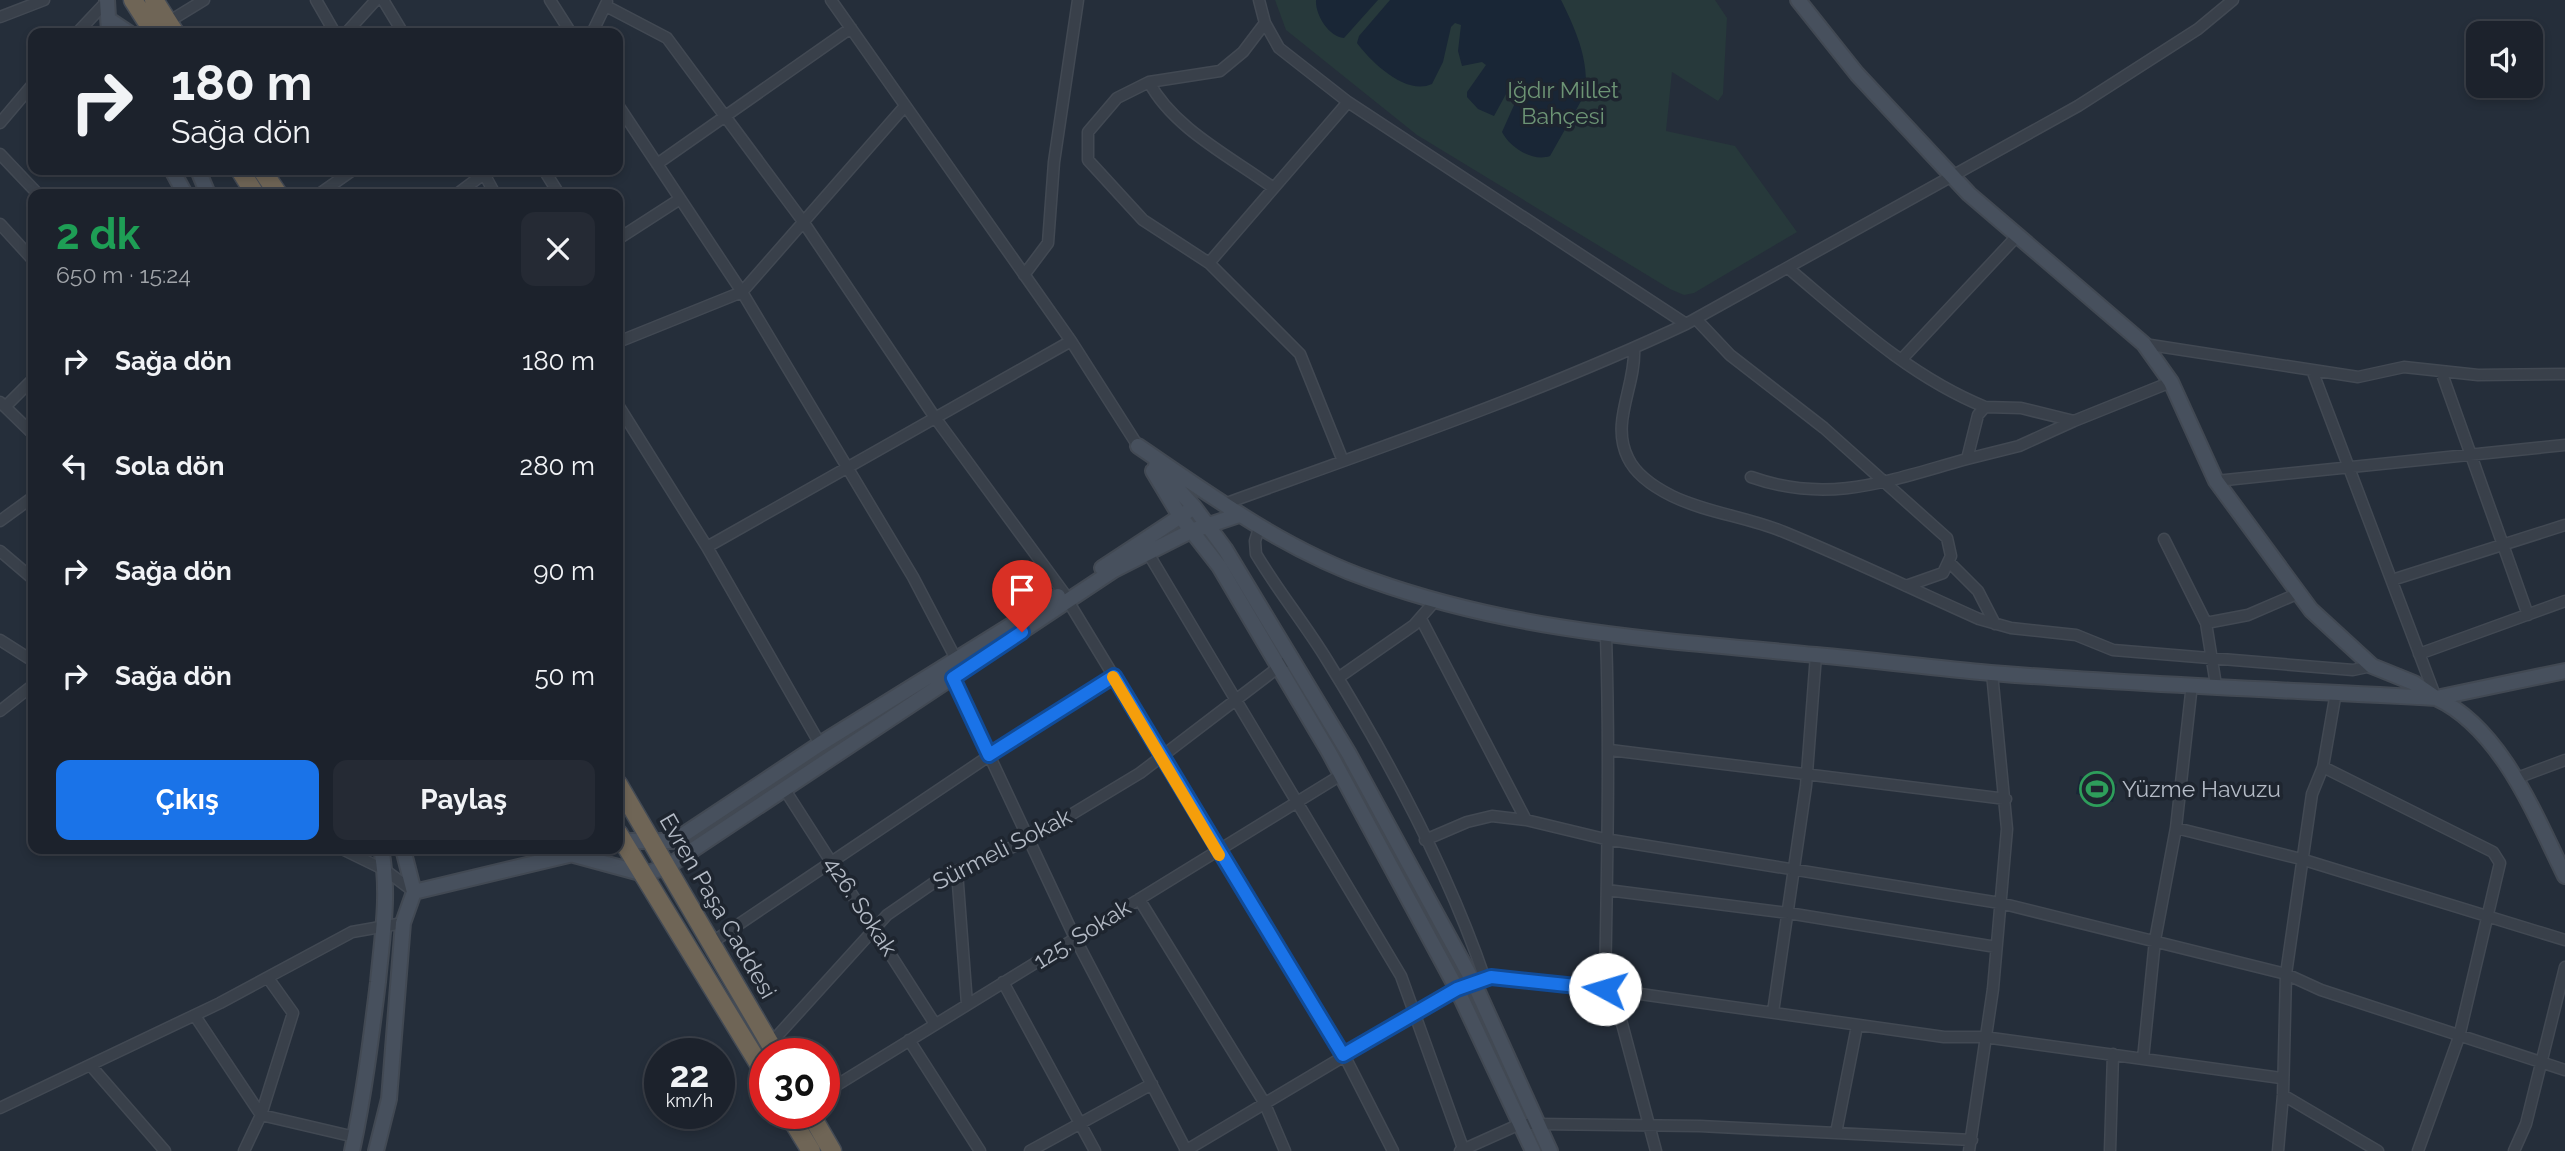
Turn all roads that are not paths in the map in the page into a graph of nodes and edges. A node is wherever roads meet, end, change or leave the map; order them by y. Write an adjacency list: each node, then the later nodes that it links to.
1 (44, 0): 16 (street)
2 (107, 0): 18 (street); 19 (street)
3 (133, 0): 20 (highway)
4 (154, 0): 21 (highway)
5 (204, 0): 22 (street)
6 (316, 0): 23 (street)
7 (376, 0): 24 (street)
8 (383, 0): 25 (street)
9 (550, 0): 26 (street)
10 (831, 0): 28 (street)
11 (1078, 0): 53 (street)
12 (1259, 0): 17 (street)
13 (1798, 0): 40 (street)
14 (2233, 0): 40 (street)
15 (607, 3): 27 (street); 34 (street)
16 (0, 17)
17 (1265, 23): 29 (street); 31 (street)
18 (110, 27)
19 (82, 28)
20 (164, 28)
21 (165, 28)
22 (169, 28)
23 (332, 28)
24 (351, 28)
25 (400, 28)
26 (568, 28)
27 (594, 28)
28 (851, 29): 32 (street); 34 (street)
29 (1149, 82): 41 (street); 51 (street)
30 (28, 90): 35 (street)
31 (1348, 102): 41 (street); 55 (street)
32 (905, 106): 46 (street); 53 (street)
33 (623, 113): 37 (street)
34 (726, 118): 37 (street); 46 (street)
35 (0, 123)
36 (0, 154): 42 (street)
37 (657, 164): 45 (street)
38 (346, 175): 43 (street)
39 (480, 175): 44 (street)
40 (1955, 176): 48 (street); 52 (street)
41 (1272, 187): 51 (street)
42 (33, 189)
43 (326, 189)
44 (463, 189)
45 (680, 199): 49 (street); 54 (street)
46 (802, 220): 54 (street); 69 (street)
47 (0, 224): 50 (street)
48 (2018, 235): 58 (street); 60 (street)
49 (623, 236)
50 (28, 255)
51 (1209, 263): 76 (street)
52 (1788, 268): 55 (street); 60 (street)
53 (1024, 275): 57 (street)
54 (742, 292): 56 (street); 77 (street)
55 (1691, 321): 59 (street); 80 (street)
56 (623, 340)
57 (1071, 341): 69 (street); 73 (street)
58 (2144, 344): 61 (street); 65 (street)
59 (1634, 349): 76 (street); 101 (street)
60 (1901, 360): 67 (street)
61 (2312, 370): 62 (street); 78 (street)
62 (2441, 371): 63 (street); 74 (street)
63 (2565, 374)
64 (28, 383): 66 (street)
65 (2171, 383): 70 (street); 81 (street)
66 (3, 405): 71 (street)
67 (1984, 407): 70 (street); 75 (street)
68 (623, 413): 95 (street)
69 (936, 419): 77 (street); 103 (street)
70 (2074, 421): 75 (street)
71 (28, 429)
72 (2565, 445): 74 (street)
73 (1138, 446): 82 (street); 85 (street); 87 (street)
74 (2473, 454): 78 (street); 94 (street)
75 (1967, 459): 80 (street)
76 (1343, 461): 84 (street)
77 (848, 467): 95 (street); 117 (street)
78 (2350, 467): 81 (street); 100 (street)
79 (1751, 477): 80 (street)
80 (1885, 481): 98 (street)
81 (2216, 481): 102 (street)
82 (1211, 495): 84 (street); 85 (street)
83 (28, 501): 88 (street)
84 (1224, 504): 86 (street)
85 (1194, 507): 87 (street); 89 (street)
86 (1239, 514): 89 (street); 91 (street)
87 (1180, 516): 92 (street); 103 (street)
88 (0, 521)
89 (1208, 525): 92 (street); 114 (street)
90 (2565, 525): 94 (street)
91 (1259, 528): 104 (street); 124 (street)
92 (1191, 531): 97 (street); 118 (street)
93 (2164, 540): 108 (street)
94 (2501, 546): 100 (street); 106 (street)
95 (707, 547): 132 (street)
96 (0, 551): 99 (street)
97 (1148, 553): 103 (street); 130 (street)
98 (1950, 562): 101 (street); 109 (street)
99 (28, 575)
100 (2392, 580): 112 (street)
101 (1906, 586): 109 (street)
102 (2299, 593): 108 (street); 119 (street)
103 (1066, 597): 117 (street); 122 (street); 123 (street)
104 (1434, 601): 107 (street); 110 (street)
105 (2565, 601): 106 (street)
106 (2528, 615): 112 (street)
107 (1421, 619): 124 (street); 145 (street)
108 (2207, 622): 116 (street)
109 (1995, 624): 116 (street)
110 (1606, 636): 113 (street); 133 (street)
111 (0, 640): 115 (street)
112 (2419, 653): 129 (street)
113 (1816, 655): 121 (street); 138 (street)
114 (1292, 657): 118 (street, Sürmeli Sokak); 185 (street)
115 (28, 658)
116 (2211, 658): 119 (street); 126 (street)
117 (956, 659): 123 (street); 132 (street)
118 (1278, 666): 130 (street, Sürmeli Sokak); 139 (street)
119 (2372, 666): 129 (street)
120 (2565, 671): 129 (street)
121 (1992, 673): 125 (street); 143 (street)
122 (1114, 676): 134 (street); 135 (street)
123 (953, 678): 134 (street); 141 (street)
124 (1338, 678): 150 (street)
125 (2192, 684): 126 (street); 146 (street)
126 (2216, 685): 128 (street)
127 (28, 689): 131 (street)
128 (2336, 692): 129 (street); 137 (street)
129 (2436, 698): 140 (street)
130 (1236, 701): 135 (street, Sürmeli Sokak); 144 (street)
131 (0, 711)
132 (820, 744): 151 (street)
133 (1610, 750): 138 (street); 148 (street)
134 (989, 755): 149 (street); 161 (street)
135 (1163, 756): 149 (street, Sürmeli Sokak); 153 (street)
136 (2565, 760): 140 (street)
137 (2323, 767): 160 (street); 173 (street)
138 (1807, 774): 143 (street); 164 (street)
139 (1341, 775): 144 (street, 125. Sokak); 187 (street)
140 (2516, 778): 154 (street)
141 (785, 790): 161 (street, 426. Sokak); 162 (street)
142 (623, 792): 151 (highway, Evren Paşa Caddesi)
143 (2006, 799): 171 (street)
144 (1298, 801): 153 (street, 125. Sokak); 191 (street)
145 (1527, 820): 148 (street); 150 (street)
146 (2176, 828): 160 (street); 178 (street)
147 (623, 838): 151 (street)
148 (1605, 839): 164 (street); 168 (street)
149 (1029, 840): 165 (street, Sürmeli Sokak); 177 (street)
150 (1425, 840): 185 (street)
151 (652, 841): 162 (highway, Evren Paşa Caddesi)
152 (623, 844): 166 (highway, Evren Paşa Caddesi)
153 (1217, 851): 170 (street, 125. Sokak); 202 (street)
154 (2559, 852): 167 (street)
155 (352, 854): 163 (street)
156 (382, 854): 163 (street)
157 (404, 854): 169 (street)
158 (577, 854): 159 (street)
159 (574, 855): 166 (street); 169 (street)
160 (2301, 859): 173 (street); 183 (street)
161 (833, 863): 176 (street, 426. Sokak); 180 (street)
162 (667, 867): 166 (street); 180 (highway, Evren Paşa Caddesi)
163 (385, 870): 169 (street); 175 (street)
164 (1794, 870): 171 (street); 172 (street)
165 (957, 871): 176 (street, Sürmeli Sokak); 189 (street)
166 (644, 874): 200 (highway, Evren Paşa Caddesi)
167 (2565, 876)
168 (1607, 890): 172 (street); 188 (street)
169 (414, 892): 174 (street)
170 (1139, 899): 177 (street, 125. Sokak); 211 (street)
171 (2000, 903): 178 (street); 181 (street)
172 (1788, 913): 181 (street); 190 (street)
173 (2487, 917): 179 (street); 196 (street)
174 (403, 923): 175 (street); 225 (street)
175 (384, 927): 184 (street); 222 (street)
176 (876, 928): 193 (street, 426. Sokak); 198 (street, Sürmeli Sokak)
177 (1075, 938): 186 (street, 125. Sokak); 209 (street)
178 (2155, 940): 183 (street); 203 (street)
179 (2565, 940)
180 (711, 943): 197 (highway, Evren Paşa Caddesi)
181 (1996, 947): 195 (street)
182 (2565, 967): 204 (street)
183 (2286, 974): 196 (street); 207 (street)
184 (268, 978): 192 (street); 213 (street)
185 (1479, 981): 187 (street); 188 (street); 215 (street)
186 (1003, 982): 189 (street, 125. Sokak); 216 (street)
187 (1457, 989): 191 (street); 214 (street)
188 (1609, 990): 190 (street); 217 (street)
189 (967, 1004): 193 (street, 125. Sokak)
190 (1773, 1012): 194 (street)
191 (1415, 1013): 202 (street); 234 (street)
192 (195, 1016): 205 (street); 213 (street)
193 (935, 1024): 199 (street, 125. Sokak)
194 (1857, 1026): 195 (street); 220 (street)
195 (1984, 1037): 201 (street); 221 (street)
196 (2459, 1037): 204 (street); 242 (street)
197 (767, 1038)
198 (782, 1038)
199 (909, 1040): 208 (street, 125. Sokak); 228 (street)
200 (749, 1048)
201 (2113, 1054): 203 (street); 239 (street)
202 (1343, 1055): 211 (street); 233 (street)
203 (2143, 1059): 207 (street)
204 (2541, 1064): 206 (street); 243 (street)
205 (91, 1066): 212 (street); 223 (street)
206 (2565, 1070)
207 (2281, 1079): 210 (street)
208 (840, 1084)
209 (1152, 1084): 216 (street); 231 (street)
210 (2283, 1095): 240 (street); 241 (street)
211 (1264, 1102): 231 (street); 232 (street)
212 (0, 1108)
213 (261, 1115): 222 (street); 224 (street)
214 (1520, 1124): 215 (street); 234 (street); 235 (street)
215 (1537, 1124): 217 (street); 236 (street)
216 (1080, 1125): 229 (street); 230 (street)
217 (1648, 1126): 220 (street); 237 (street)
218 (798, 1129): 226 (highway)
219 (819, 1129): 227 (highway)
220 (1836, 1133): 221 (street)
221 (1972, 1140): 238 (street)
222 (354, 1144)
223 (165, 1151)
224 (244, 1151)
225 (376, 1151)
226 (811, 1151)
227 (832, 1151)
228 (980, 1151)
229 (1030, 1151)
230 (1095, 1151)
231 (1186, 1151)
232 (1286, 1151)
233 (1393, 1151)
234 (1462, 1151)
235 (1533, 1151)
236 (1550, 1151)
237 (1656, 1151)
238 (1969, 1151)
239 (2110, 1151)
240 (2278, 1151)
241 (2378, 1151)
242 (2418, 1151)
243 (2514, 1151)

